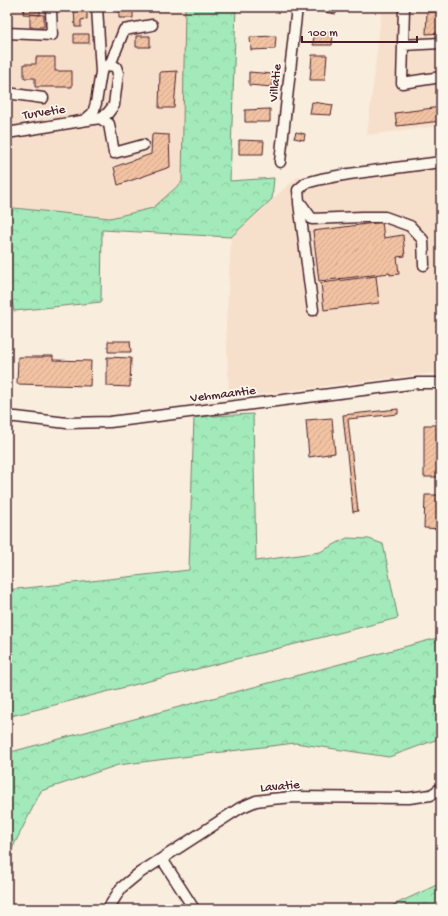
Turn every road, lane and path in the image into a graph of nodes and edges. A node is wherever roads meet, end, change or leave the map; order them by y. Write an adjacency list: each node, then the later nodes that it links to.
1 (97, 7): 10 (street, Turvetie)
2 (297, 7): 19 (street, Villatie)
3 (404, 7): 8 (street)
4 (51, 11): 6 (street)
5 (152, 25): 9 (street)
6 (7, 33)
7 (441, 43): 8 (street)
8 (403, 45): 11 (street)
9 (110, 65): 10 (street); 14 (street)
10 (101, 72): 15 (street, Turvetie)
11 (441, 77)
12 (7, 94): 13 (street)
13 (43, 98)
14 (100, 118): 15 (street, Turvetie); 18 (street)
15 (85, 120): 17 (street, Turvetie)
16 (7, 125): 17 (street)
17 (7, 132)
18 (143, 145)
19 (280, 162)
20 (441, 162): 21 (street)
21 (299, 201): 22 (street); 23 (street)
22 (424, 265)
23 (313, 310)
24 (441, 383): 25 (street, Vehmaantie)
25 (7, 417)
26 (441, 788): 27 (street, Lavatie)
27 (162, 859): 28 (street, Lavatie); 29 (street)
28 (108, 909)
29 (194, 909)

